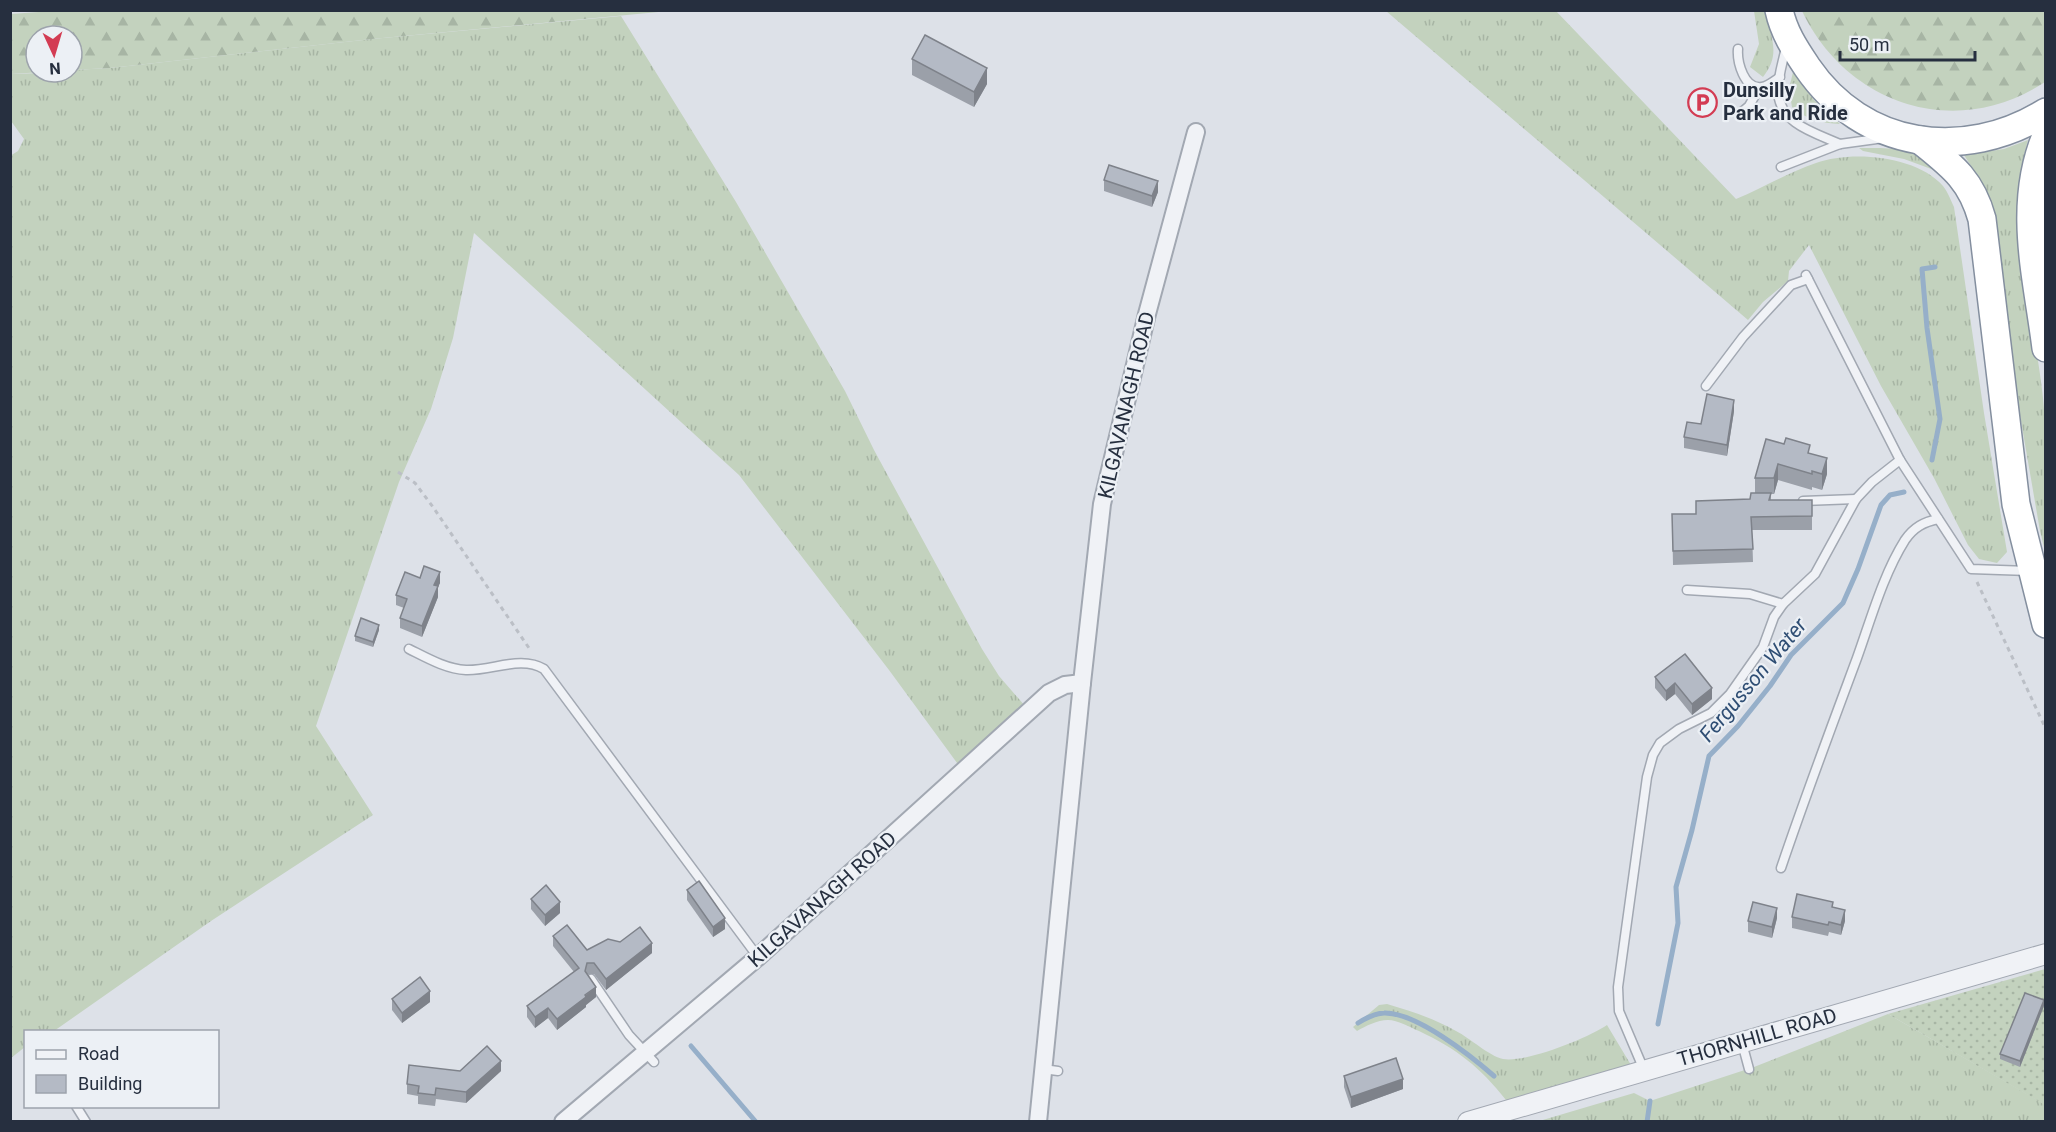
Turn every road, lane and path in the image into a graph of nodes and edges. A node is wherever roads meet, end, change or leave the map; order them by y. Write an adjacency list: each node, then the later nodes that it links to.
1 (1779, 10): 2 (highway)
2 (1788, 38): 4 (lane); 10 (highway)
3 (1738, 49): 5 (lane)
4 (1780, 77): 5 (lane); 11 (lane)
5 (1759, 88): 6 (lane)
6 (1743, 111)
7 (2046, 112): 10 (highway)
8 (1196, 132): 27 (street, KILGAVANAGH ROAD)
9 (2046, 136): 13 (highway)
10 (1909, 138): 11 (lane); 21 (highway)
11 (1840, 144): 12 (lane)
12 (1781, 167)
13 (2046, 348)
14 (1706, 386): 15 (lane)
15 (1900, 460): 17 (lane); 19 (lane)
16 (398, 472): 26 (path)
17 (1856, 499): 18 (lane); 23 (lane)
18 (1790, 501)
19 (1938, 519): 20 (lane); 29 (lane)
20 (1971, 569): 21 (lane); 28 (path)
21 (2032, 571): 24 (highway)
22 (1687, 590): 23 (lane)
23 (1784, 604): 36 (lane)
24 (2046, 624)
25 (409, 649): 26 (lane)
26 (544, 669): 31 (lane)
27 (1082, 683): 31 (street, KILGAVANAGH ROAD); 40 (street, KILGAVANAGH ROAD)
28 (2044, 724)
29 (1781, 868)
30 (2046, 954): 33 (street, THORNHILL ROAD)
31 (758, 957): 34 (street, KILGAVANAGH ROAD)
32 (591, 979): 34 (lane)
33 (1742, 1041): 35 (lane); 36 (street, THORNHILL ROAD)
34 (649, 1058): 39 (street, KILGAVANAGH ROAD)
35 (1749, 1069)
36 (1644, 1070): 41 (street, THORNHILL ROAD)
37 (77, 1108): 38 (lane)
38 (86, 1122)
39 (563, 1122)
40 (1038, 1122)
41 (1468, 1122)

